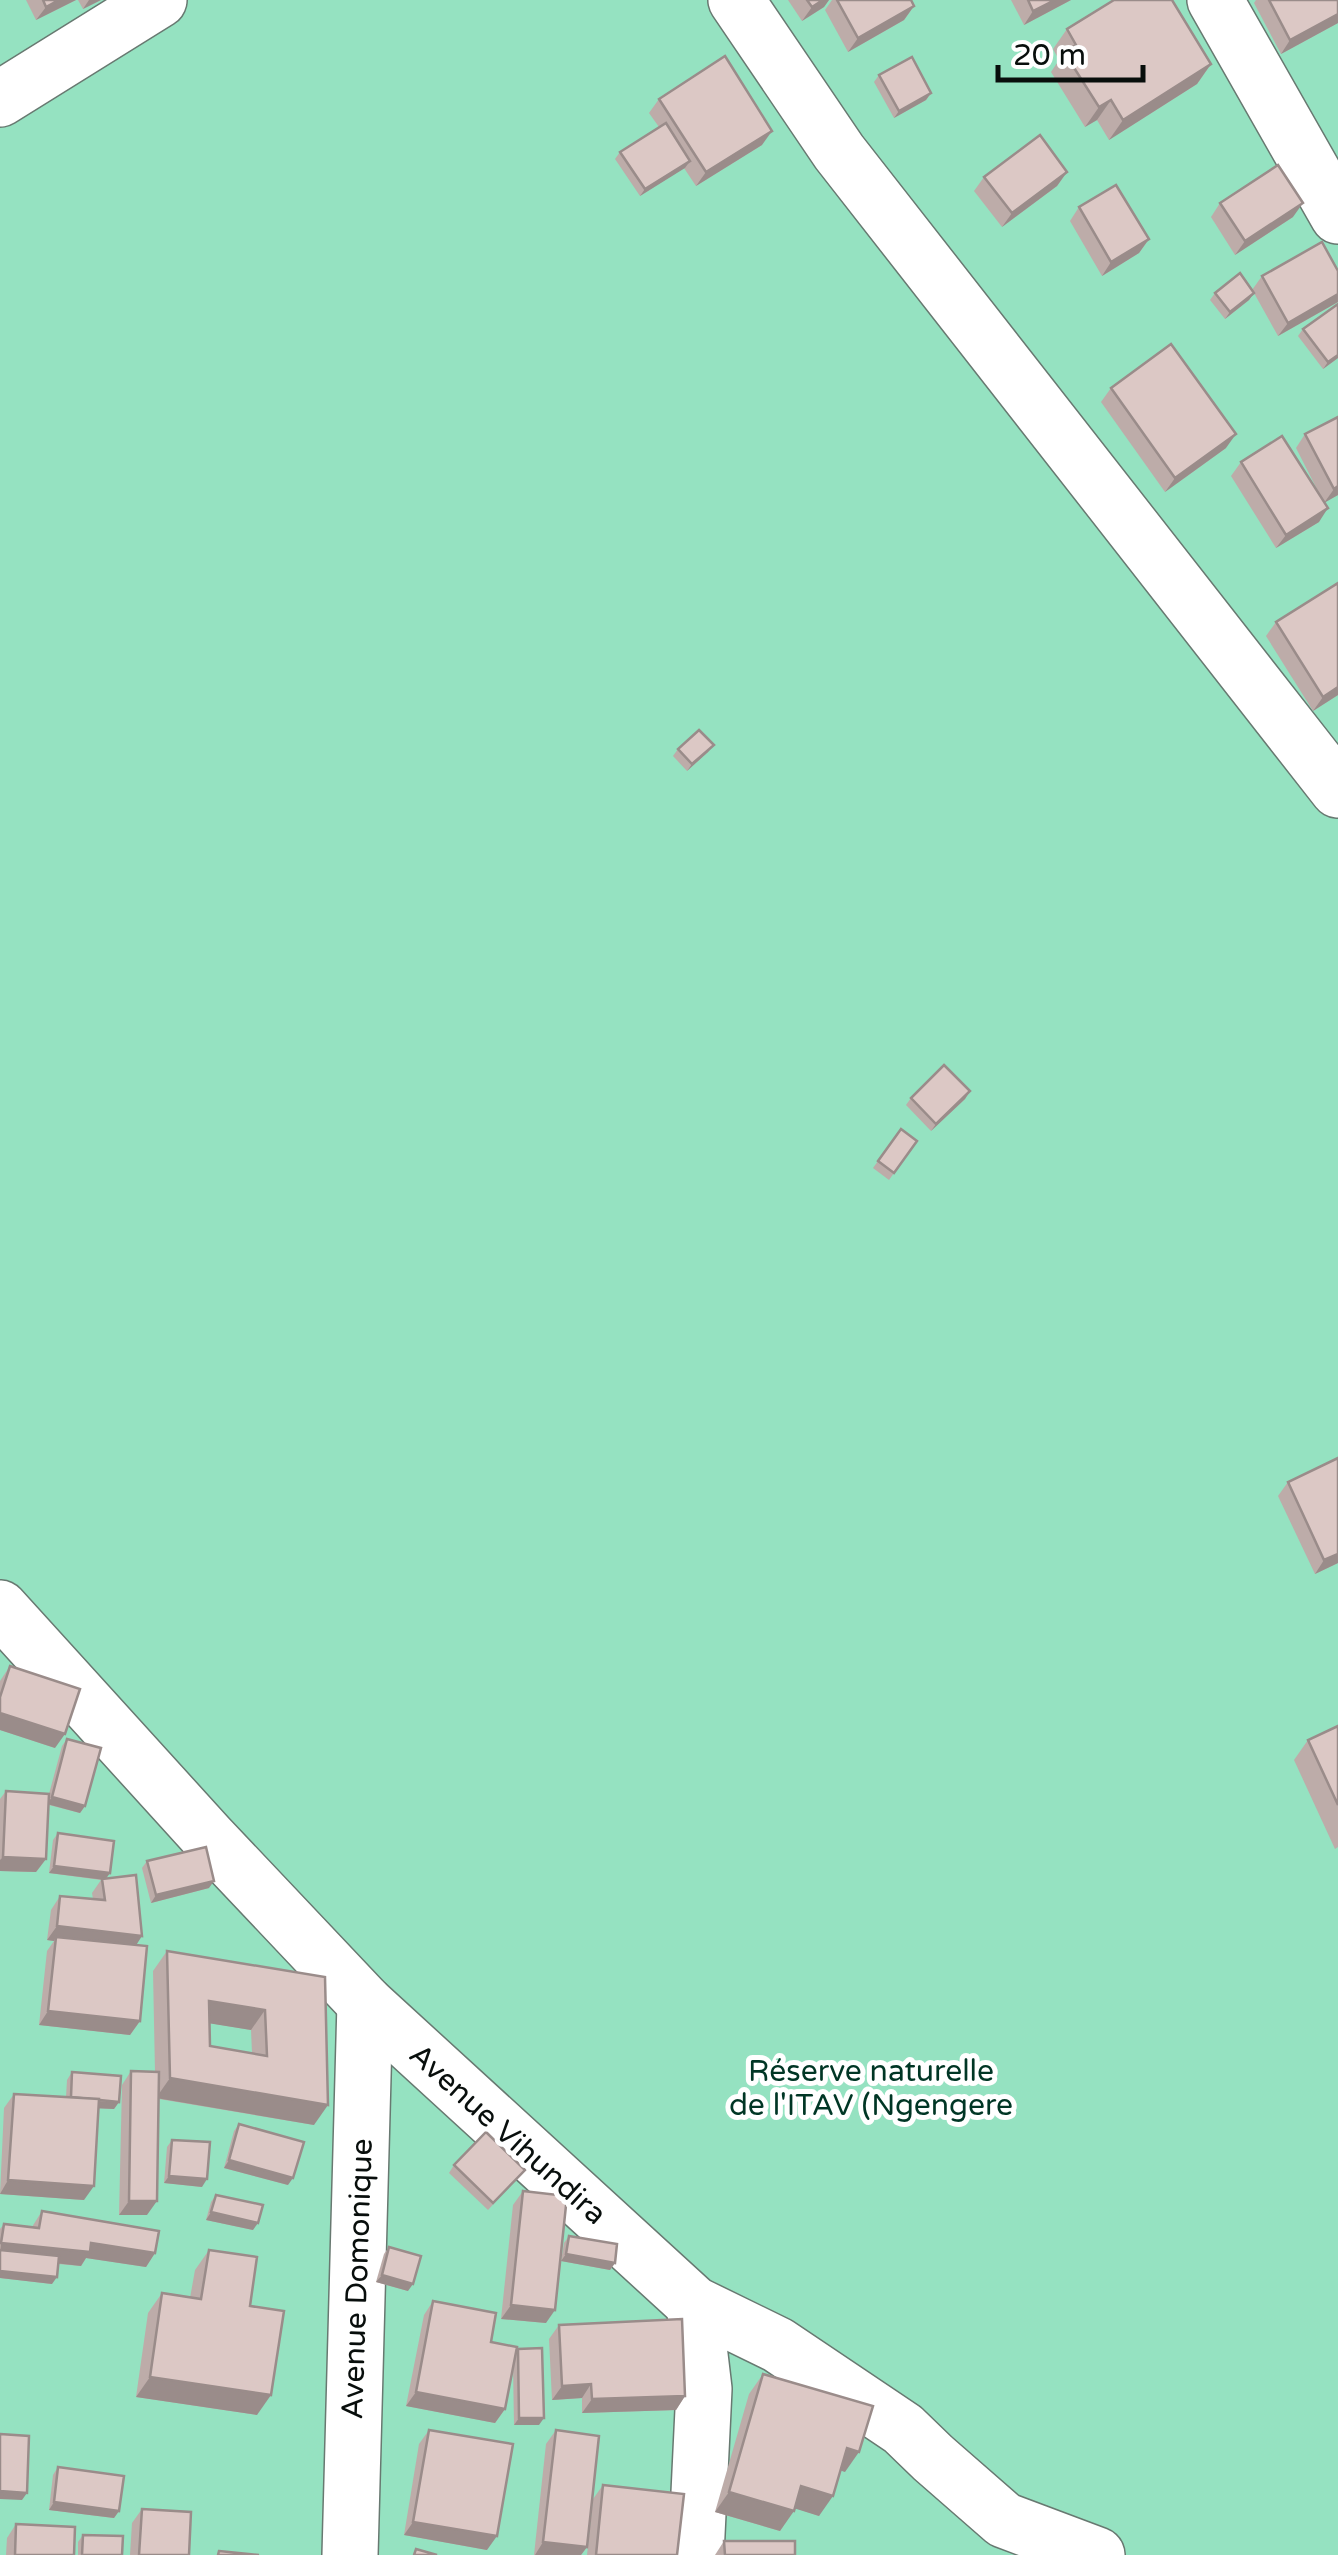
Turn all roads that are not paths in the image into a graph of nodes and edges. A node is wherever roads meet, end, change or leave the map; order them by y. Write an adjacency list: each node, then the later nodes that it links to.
1 (159, 0): 4 (street)
2 (736, 0): 6 (street)
3 (1215, 0): 5 (street)
4 (0, 99)
5 (1338, 216)
6 (1322, 735): 7 (street)
7 (1338, 790)
8 (0, 1608): 9 (street, Avenue Vihundira)
9 (365, 2003): 10 (street, Avenue Vihundira); 11 (street, Avenue Domonique)
10 (694, 2304): 12 (street); 13 (street, Avenue Vihundira)
11 (350, 2555)
12 (696, 2555)
13 (1097, 2555)

